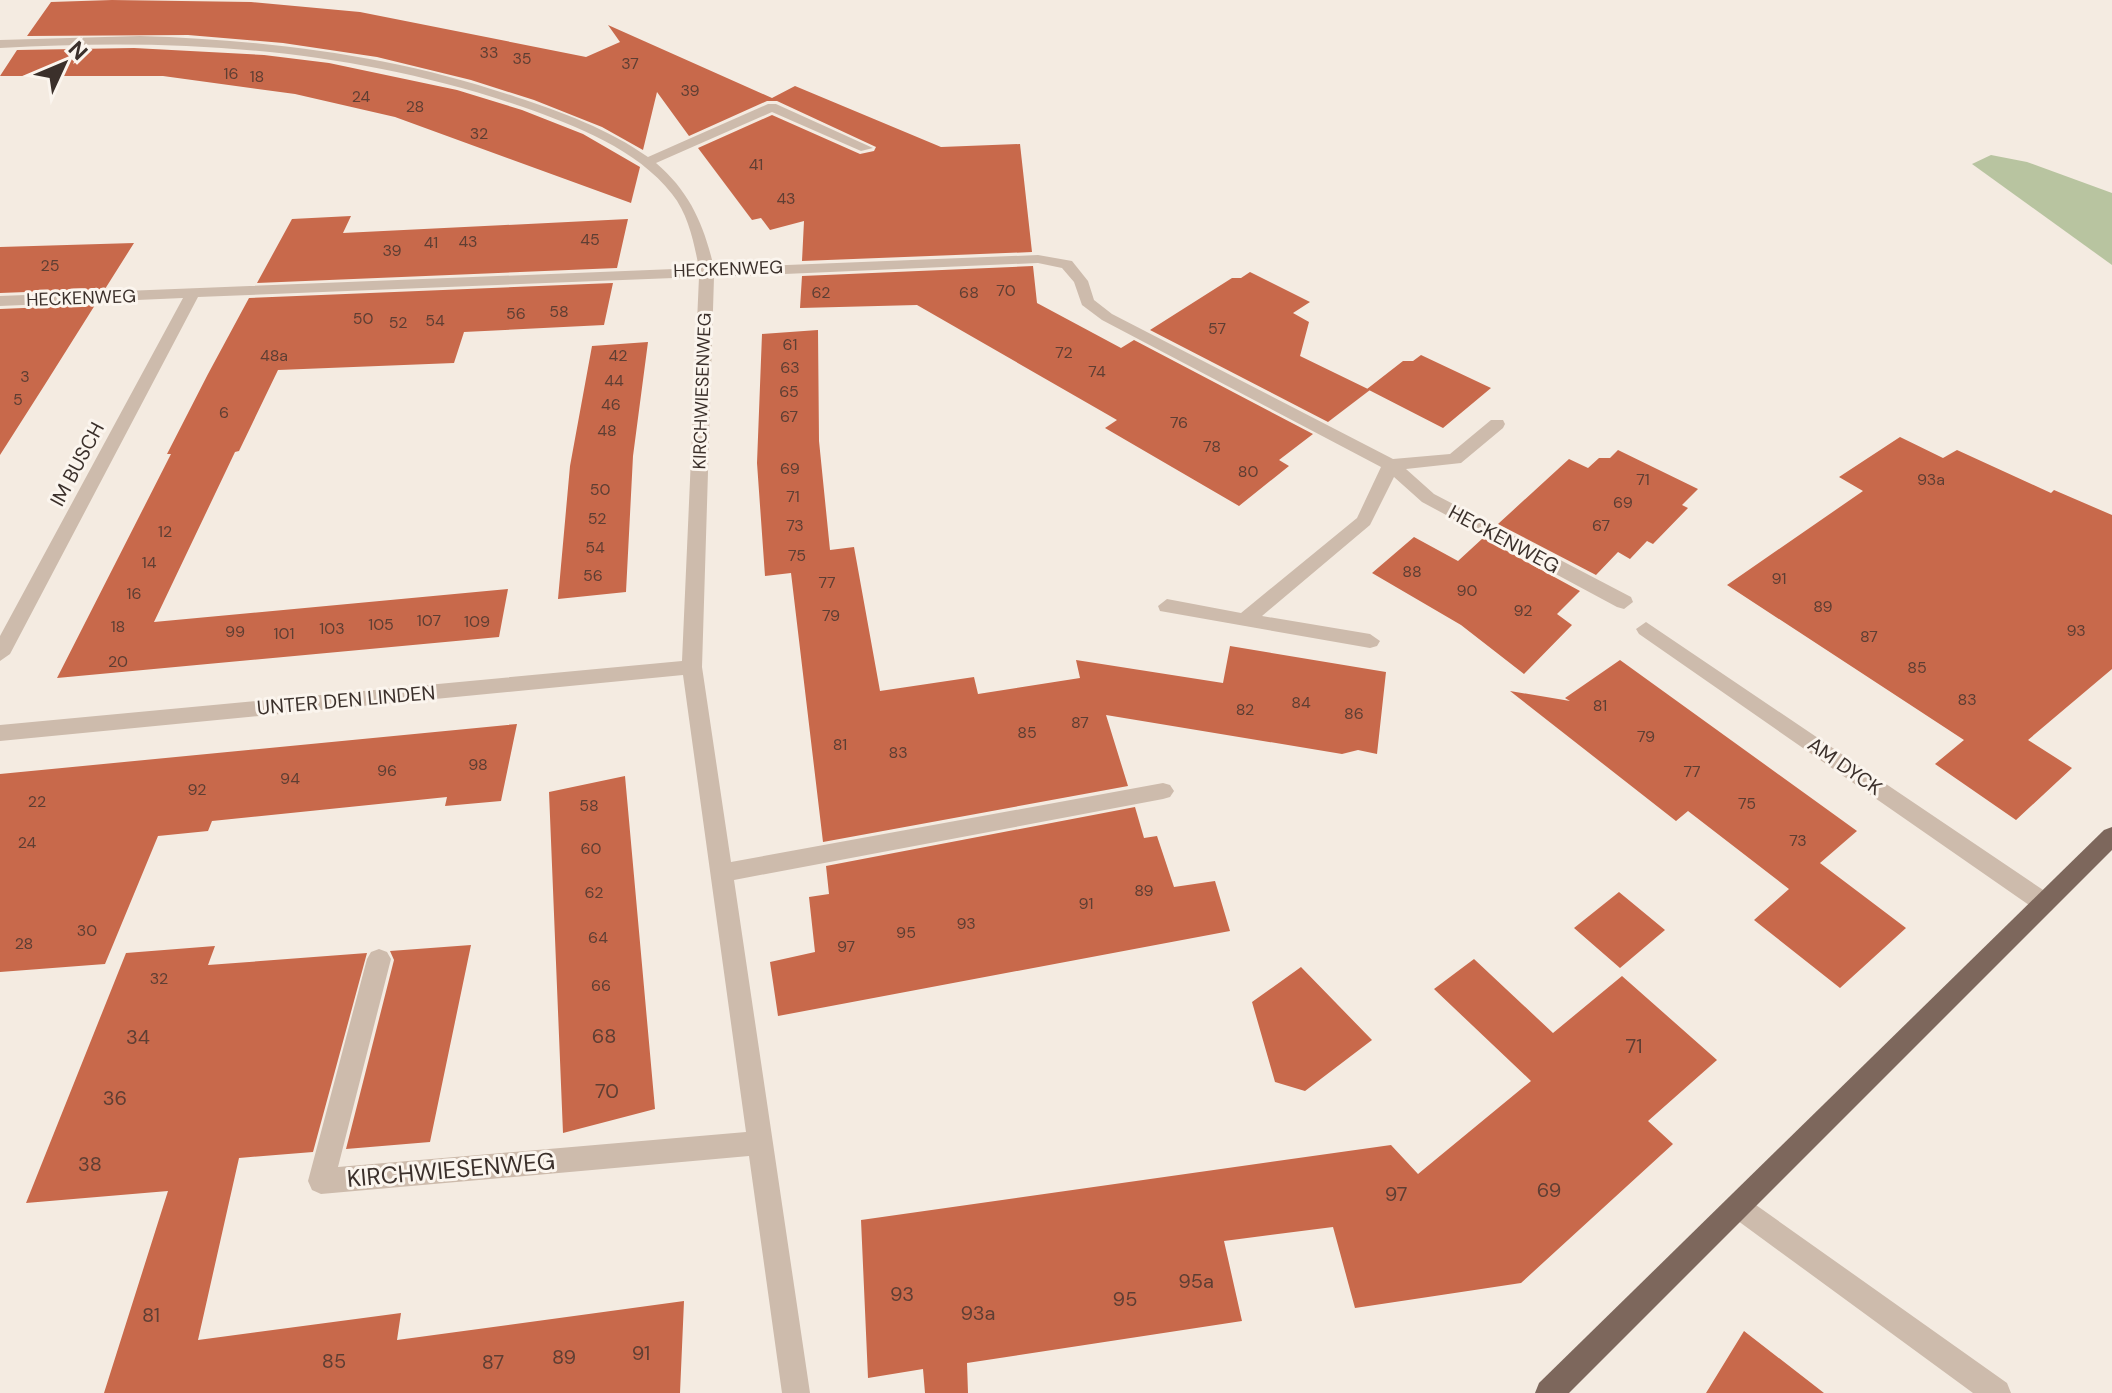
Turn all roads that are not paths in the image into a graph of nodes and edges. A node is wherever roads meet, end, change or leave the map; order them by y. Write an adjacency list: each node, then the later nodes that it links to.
1 (0, 44): 3 (street, KIRCHWIESENWEG)
2 (866, 148): 3 (street)
3 (645, 163): 4 (street, KIRCHWIESENWEG)
4 (707, 270): 5 (street, HECKENWEG); 8 (street, HECKENWEG); 15 (street, KIRCHWIESENWEG)
5 (192, 295): 6 (street, HECKENWEG); 14 (street, IM BUSCH)
6 (0, 301)
7 (1497, 424): 8 (street)
8 (1391, 465): 9 (street, HECKENWEG); 11 (street)
9 (1624, 602)
10 (1167, 606): 11 (street)
11 (1245, 620): 13 (street)
12 (1646, 629): 20 (street, AM DYCK)
13 (1370, 641)
14 (0, 654)
15 (692, 667): 16 (street, UNTER DEN LINDEN); 19 (street, KIRCHWIESENWEG)
16 (0, 733)
17 (1163, 791): 19 (street)
18 (2112, 836): 20 (main road)
19 (721, 873): 22 (street, KIRCHWIESENWEG)
20 (2044, 903): 23 (main road)
21 (379, 959): 22 (street, KIRCHWIESENWEG)
22 (761, 1143): 24 (street, KIRCHWIESENWEG)
23 (1739, 1206): 25 (main road); 26 (street)
24 (796, 1393)
25 (1549, 1393)
26 (1997, 1393)

